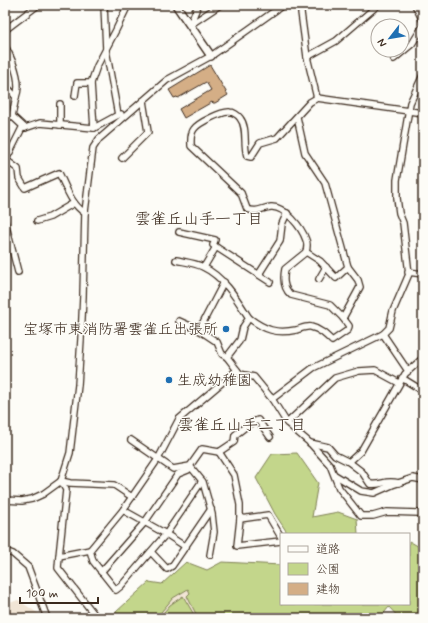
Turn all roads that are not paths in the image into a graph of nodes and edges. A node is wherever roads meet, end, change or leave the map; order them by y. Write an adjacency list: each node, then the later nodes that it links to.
1 (38, 5): 15 (street)
2 (104, 5): 17 (street)
3 (128, 5): 17 (street)
4 (176, 5): 13 (street)
5 (198, 5): 13 (street)
6 (220, 5): 13 (street)
7 (284, 5): 11 (street)
8 (300, 5): 19 (street)
9 (378, 5): 19 (street)
10 (415, 5): 12 (street)
11 (276, 8): 18 (street)
12 (423, 21)
13 (190, 25): 18 (street)
14 (423, 26): 20 (street)
15 (5, 30)
16 (5, 46): 25 (street)
17 (106, 50): 22 (street); 32 (street)
18 (211, 56): 27 (street)
19 (307, 57): 26 (street)
20 (394, 59)
21 (423, 75): 29 (street)
22 (91, 84): 24 (street); 36 (street)
23 (5, 85): 25 (street)
24 (75, 96)
25 (16, 97): 35 (street)
26 (317, 98): 29 (street); 33 (street)
27 (143, 101): 30 (street); 37 (street)
28 (60, 104): 34 (street)
29 (408, 111): 31 (street); 52 (street)
30 (129, 112): 32 (street); 41 (street)
31 (423, 113)
32 (118, 114): 36 (street)
33 (296, 117): 40 (street); 50 (street)
34 (60, 125): 35 (street); 36 (street)
35 (26, 128): 38 (street)
36 (94, 128)
37 (122, 158)
38 (5, 161): 39 (street)
39 (74, 203): 41 (street); 42 (street)
40 (287, 213): 46 (street); 53 (street)
41 (85, 214): 80 (street)
42 (37, 221)
43 (5, 222): 51 (street)
44 (180, 232): 45 (street)
45 (216, 247): 48 (street); 53 (street)
46 (306, 252): 49 (street); 59 (street)
47 (176, 260): 48 (street)
48 (204, 267): 56 (street)
49 (326, 267): 50 (street); 55 (street)
50 (348, 267): 59 (street)
51 (18, 272)
52 (408, 272): 54 (street); 62 (street)
53 (259, 274): 57 (street)
54 (423, 274)
55 (319, 279)
56 (224, 282): 58 (street); 61 (street)
57 (270, 282)
58 (249, 318): 59 (street); 63 (street)
59 (343, 318)
60 (179, 321): 61 (street)
61 (199, 330): 63 (street)
62 (382, 334): 66 (street); 69 (street)
63 (227, 357): 65 (street)
64 (423, 358): 66 (street)
65 (237, 370): 69 (street); 75 (street)
66 (408, 371): 67 (street)
67 (401, 381): 68 (street); 70 (street); 76 (street)
68 (423, 391)
69 (272, 399): 70 (street)
70 (287, 423): 73 (street)
71 (270, 437): 74 (street)
72 (131, 440): 75 (street)
73 (310, 443): 76 (street); 78 (street)
74 (219, 452): 77 (street); 88 (street)
75 (158, 459): 77 (street); 83 (street)
76 (349, 462): 82 (street)
77 (190, 466): 81 (street); 89 (street)
78 (335, 475): 82 (street); 87 (street)
79 (423, 480): 82 (street)
80 (61, 481): 83 (street); 84 (street); 98 (street)
81 (202, 481): 85 (street); 90 (street)
82 (399, 483)
83 (132, 497): 86 (street)
84 (5, 500)
85 (211, 509): 93 (street); 97 (street)
86 (123, 510): 89 (street); 94 (street)
87 (423, 514)
88 (240, 519): 91 (street); 92 (street)
89 (145, 522): 90 (street); 99 (street)
90 (166, 534): 93 (street); 96 (street)
91 (280, 535)
92 (280, 541)
93 (186, 548): 96 (street)
94 (90, 550): 98 (street); 99 (street)
95 (5, 551): 100 (street)
96 (151, 552): 99 (street)
97 (210, 555)
98 (59, 556): 101 (street)
99 (101, 572)
100 (47, 618)
101 (97, 618)

